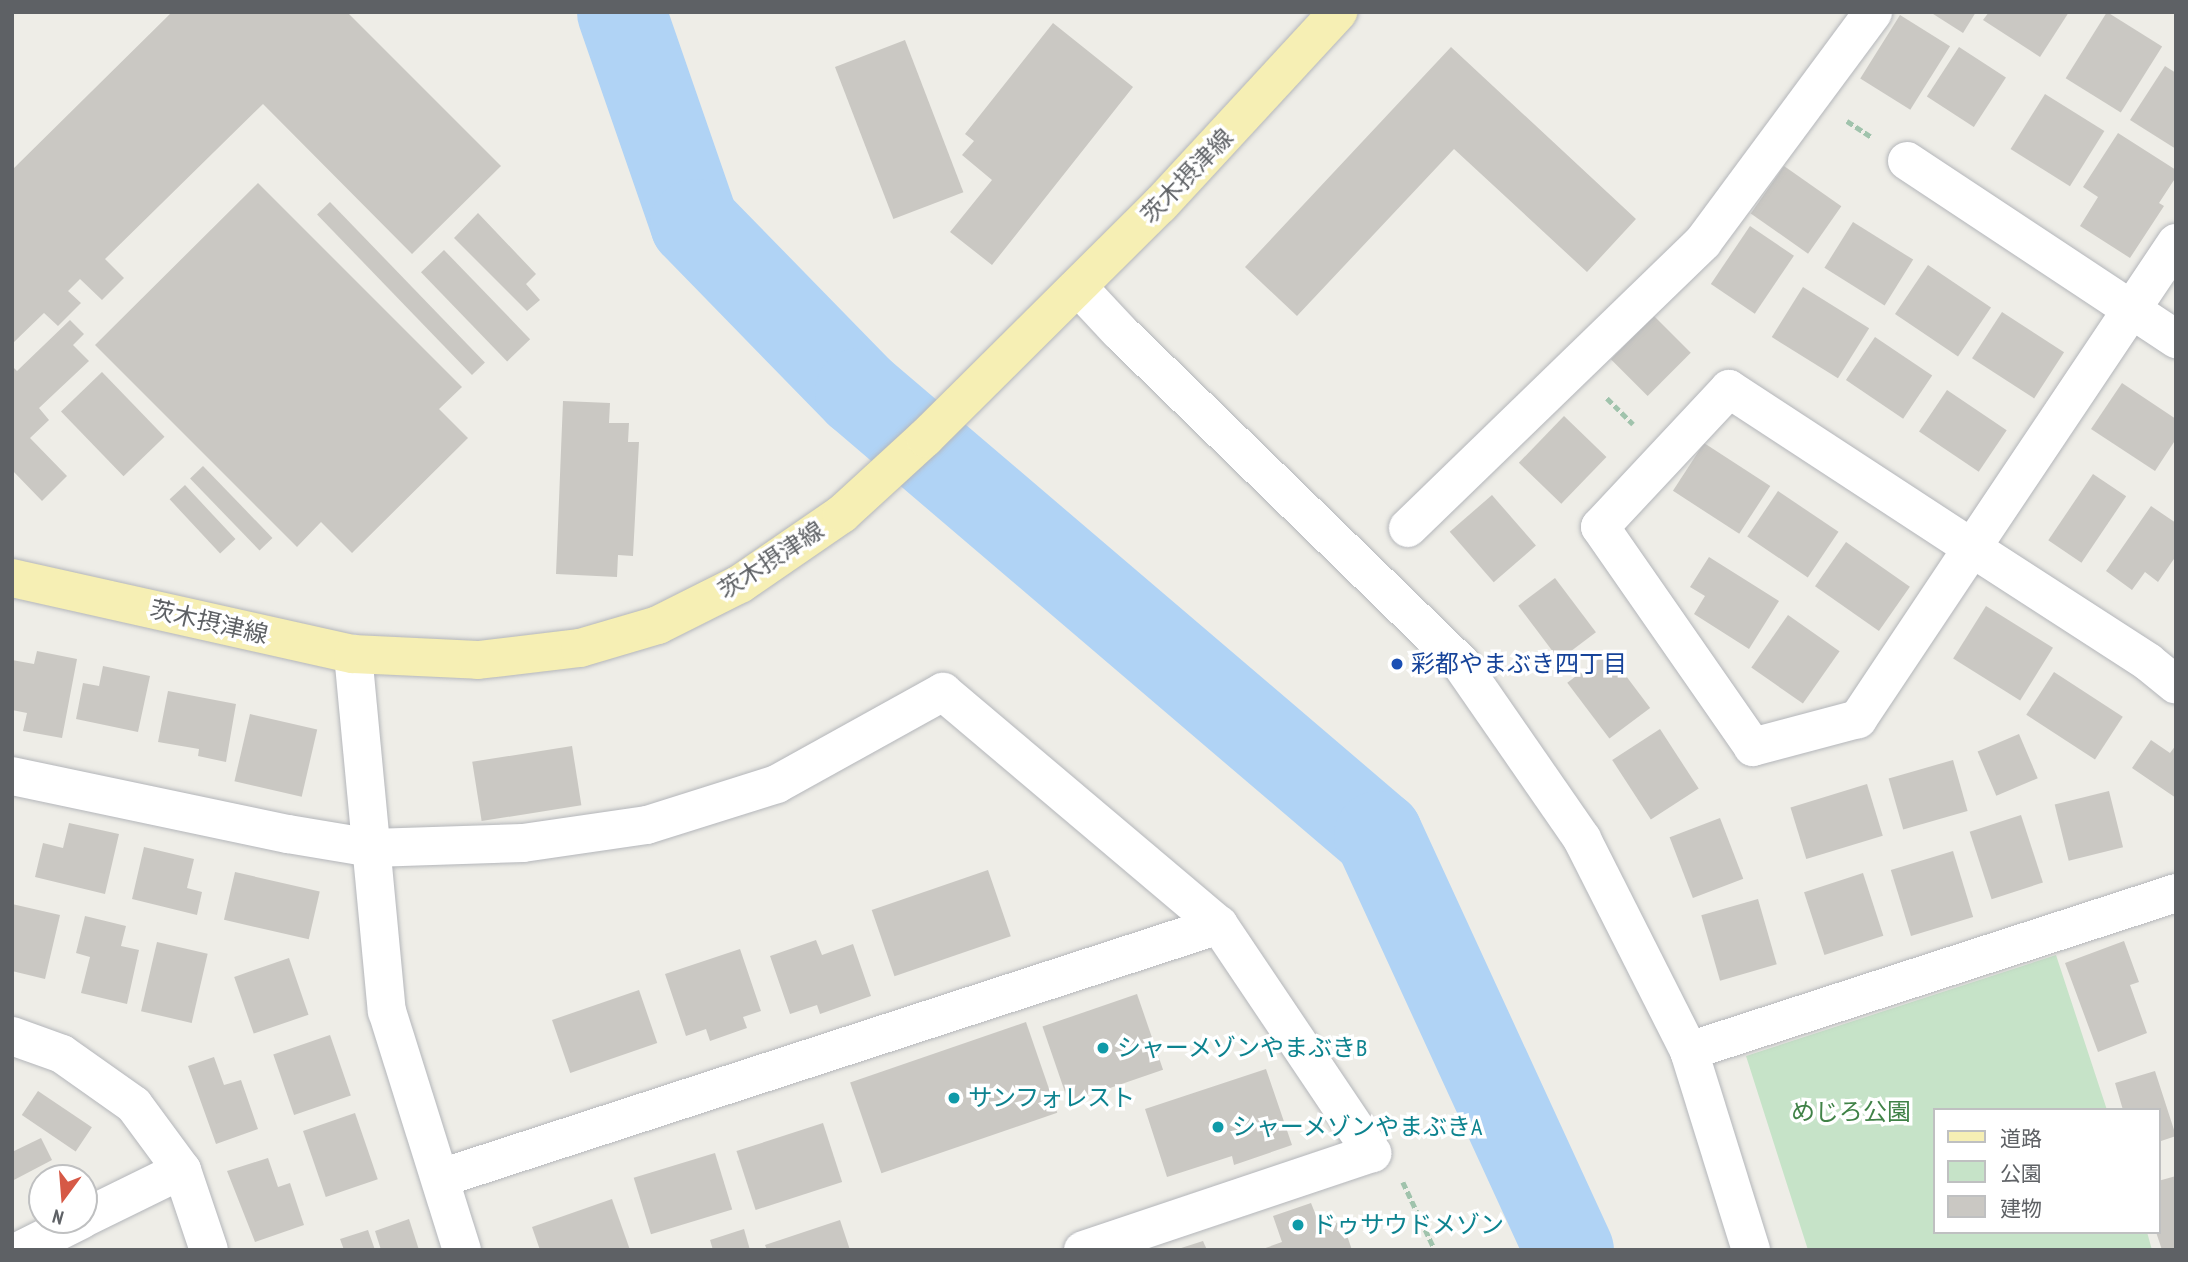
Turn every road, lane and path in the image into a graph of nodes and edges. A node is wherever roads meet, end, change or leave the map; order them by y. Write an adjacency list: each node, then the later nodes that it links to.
1 (1338, 12): 6 (main road, 茨木摂津線)
2 (1873, 12): 3 (street)
3 (1811, 97): 4 (path); 9 (street)
4 (1907, 161): 7 (street)
5 (2176, 243): 7 (street)
6 (1078, 287): 14 (main road, 茨木摂津線); 21 (street)
7 (2131, 310): 8 (street); 12 (street)
8 (2176, 339)
9 (1575, 367): 10 (path); 11 (street)
10 (1665, 457): 12 (street); 12 (street)
11 (1408, 528)
12 (1972, 548): 15 (street)
13 (12, 578): 14 (main road, 茨木摂津線)
14 (353, 654): 17 (street)
15 (2176, 685)
16 (12, 776): 17 (street)
17 (372, 848): 19 (street); 23 (street)
18 (2176, 893): 21 (street)
19 (1219, 925): 23 (street); 30 (street)
20 (12, 1036): 22 (street)
21 (1689, 1051): 32 (street)
22 (182, 1170): 25 (street); 28 (street)
23 (441, 1178): 29 (street)
24 (1402, 1180): 31 (path)
25 (98, 1211)
26 (52, 1234): 27 (street)
27 (21, 1250)
28 (209, 1250)
29 (462, 1250)
30 (1083, 1250)
31 (1435, 1250)
32 (1751, 1250)

